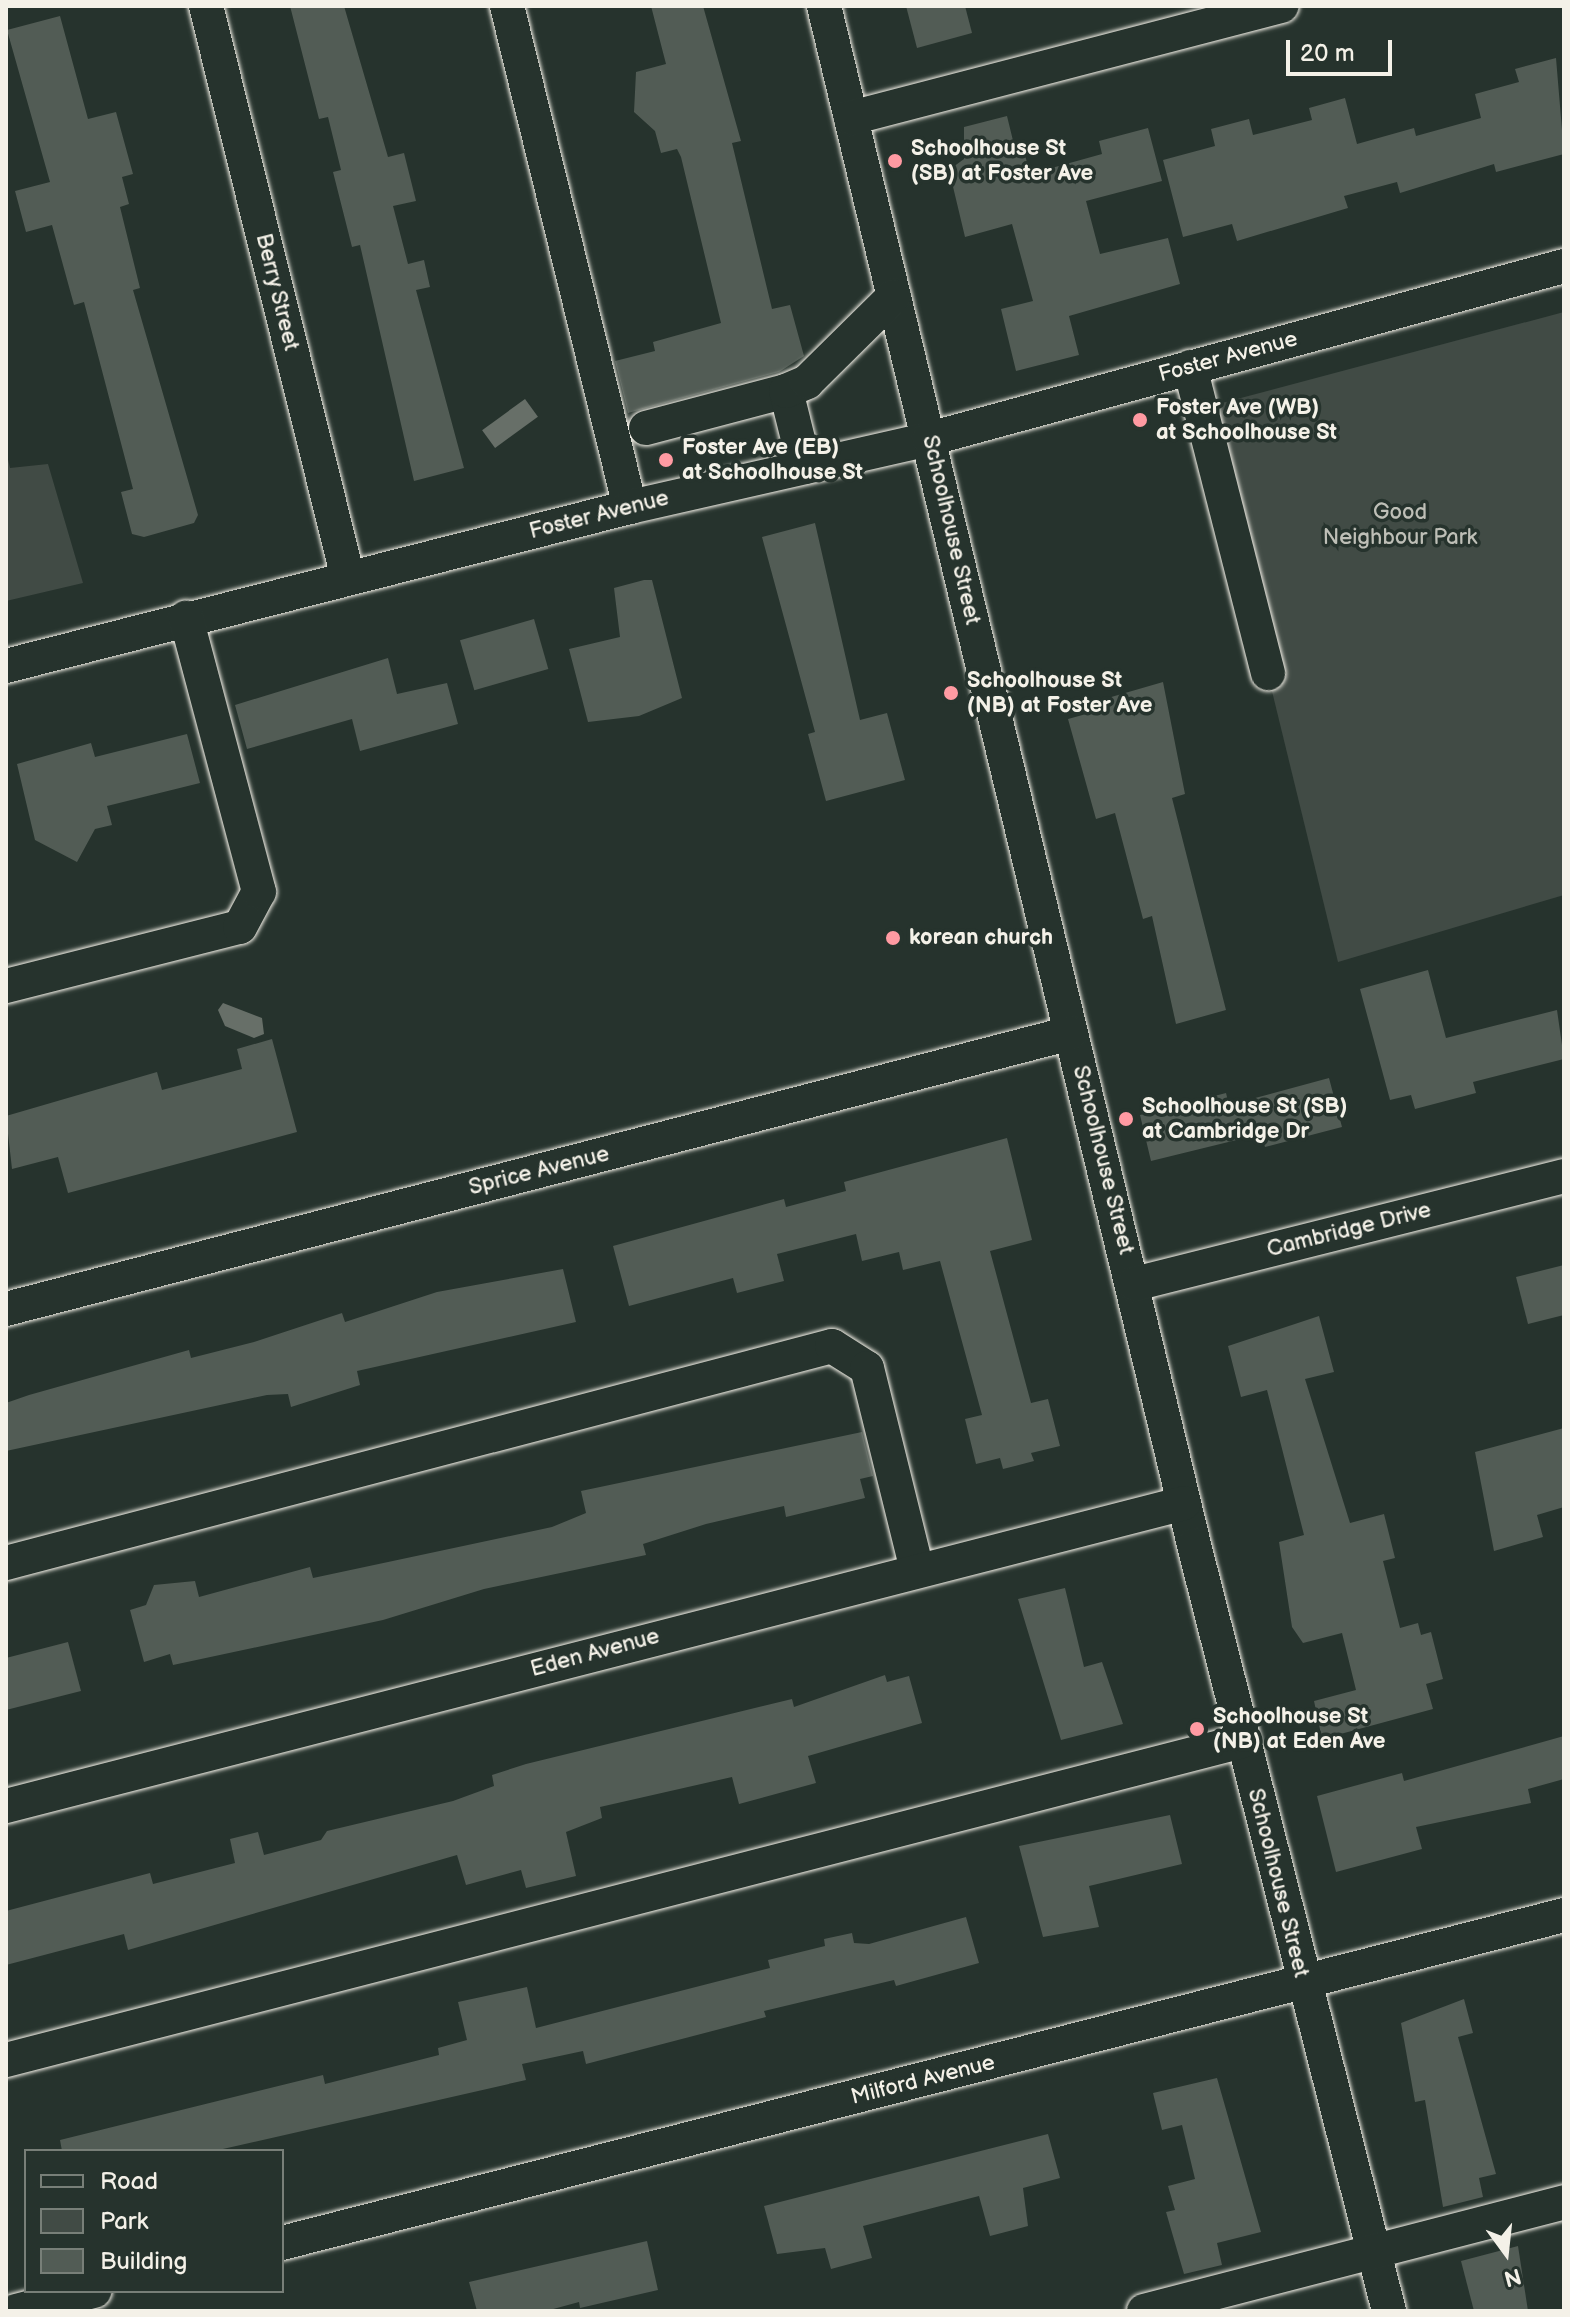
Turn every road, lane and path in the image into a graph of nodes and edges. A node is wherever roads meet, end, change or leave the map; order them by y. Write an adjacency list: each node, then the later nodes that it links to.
1 (206, 6): 14 (street, Berry Street)
2 (507, 6): 13 (street)
3 (824, 6): 5 (street, Schoolhouse Street)
4 (1282, 6): 5 (street)
5 (851, 118): 7 (street, Schoolhouse Street)
6 (1564, 266): 8 (street, Foster Avenue)
7 (894, 296): 9 (street); 11 (street, Schoolhouse Street)
8 (1190, 367): 11 (street, Foster Avenue); 17 (street)
9 (786, 391): 10 (street); 12 (street)
10 (646, 428)
11 (929, 439): 12 (street, Foster Avenue); 19 (street, Schoolhouse Street)
12 (805, 467): 13 (street, Foster Avenue)
13 (630, 507): 14 (street, Foster Avenue)
14 (348, 578): 15 (street, Foster Avenue)
15 (186, 618): 16 (street, Foster Avenue); 18 (street)
16 (6, 666)
17 (1268, 673)
18 (6, 986)
19 (1071, 1033): 21 (street, Schoolhouse Street); 22 (street, Sprice Avenue)
20 (1564, 1176): 21 (street, Cambridge Drive)
21 (1134, 1284): 23 (street, Schoolhouse Street)
22 (6, 1309)
23 (1184, 1503): 25 (street, Eden Avenue); 26 (street, Schoolhouse Street)
24 (6, 1563): 25 (street)
25 (917, 1570): 27 (street, Eden Avenue)
26 (1243, 1741): 29 (street, Schoolhouse Street); 30 (street)
27 (6, 1806)
28 (1564, 1915): 29 (street, Milford Avenue)
29 (1303, 1983): 32 (street, Milford Avenue); 33 (street, Schoolhouse Street)
30 (6, 2060)
31 (1564, 2202): 33 (street)
32 (284, 2242)
33 (1375, 2252): 36 (street); 37 (street, Schoolhouse Street)
34 (86, 2293): 35 (street)
35 (16, 2311)
36 (1144, 2311)
37 (1389, 2311)

